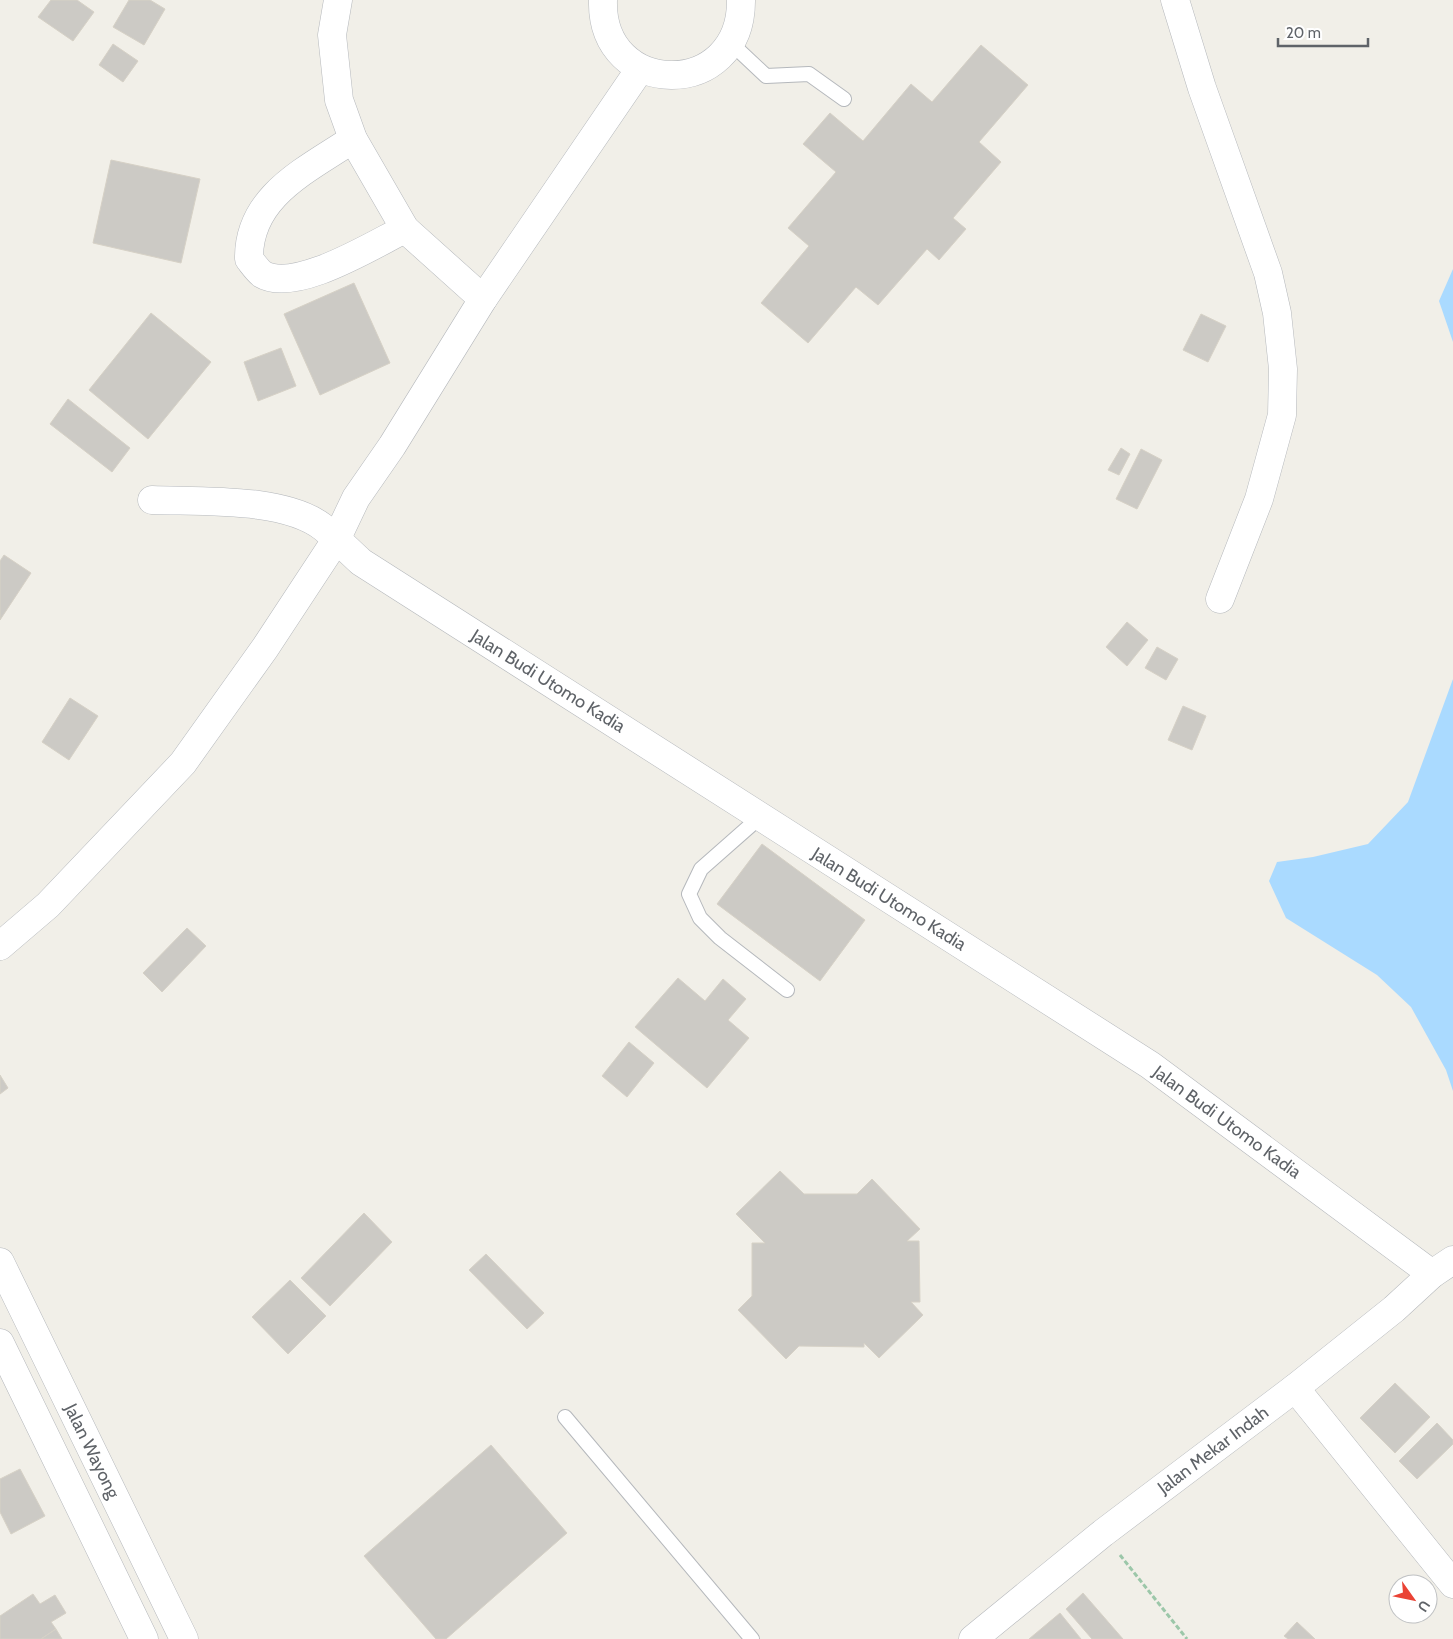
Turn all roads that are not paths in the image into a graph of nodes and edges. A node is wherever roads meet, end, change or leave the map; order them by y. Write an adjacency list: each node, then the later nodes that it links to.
1 (338, 0): 8 (street)
2 (603, 0): 6 (street)
3 (741, 0): 5 (street)
4 (1175, 0): 13 (street)
5 (732, 44): 6 (street); 7 (lane)
6 (640, 69): 10 (street)
7 (844, 98)
8 (353, 139): 9 (street); 9 (street)
9 (405, 229): 10 (street)
10 (483, 299): 12 (street)
11 (152, 500): 12 (street, Jalan Budi Utomo Kadia)
12 (336, 540): 14 (street, Jalan Budi Utomo Kadia); 15 (street)
13 (1220, 599)
14 (760, 817): 16 (lane); 18 (street, Jalan Budi Utomo Kadia)
15 (0, 946)
16 (787, 990)
17 (0, 1262): 25 (street, Jalan Wayong)
18 (1442, 1267): 20 (street, Jalan Mekar Indah)
19 (0, 1343): 24 (street, Jalan Wayong)
20 (1295, 1388): 22 (street); 23 (street, Jalan Mekar Indah)
21 (565, 1417): 26 (lane)
22 (1453, 1584)
23 (977, 1638)
24 (144, 1639)
25 (184, 1639)
26 (752, 1639)

